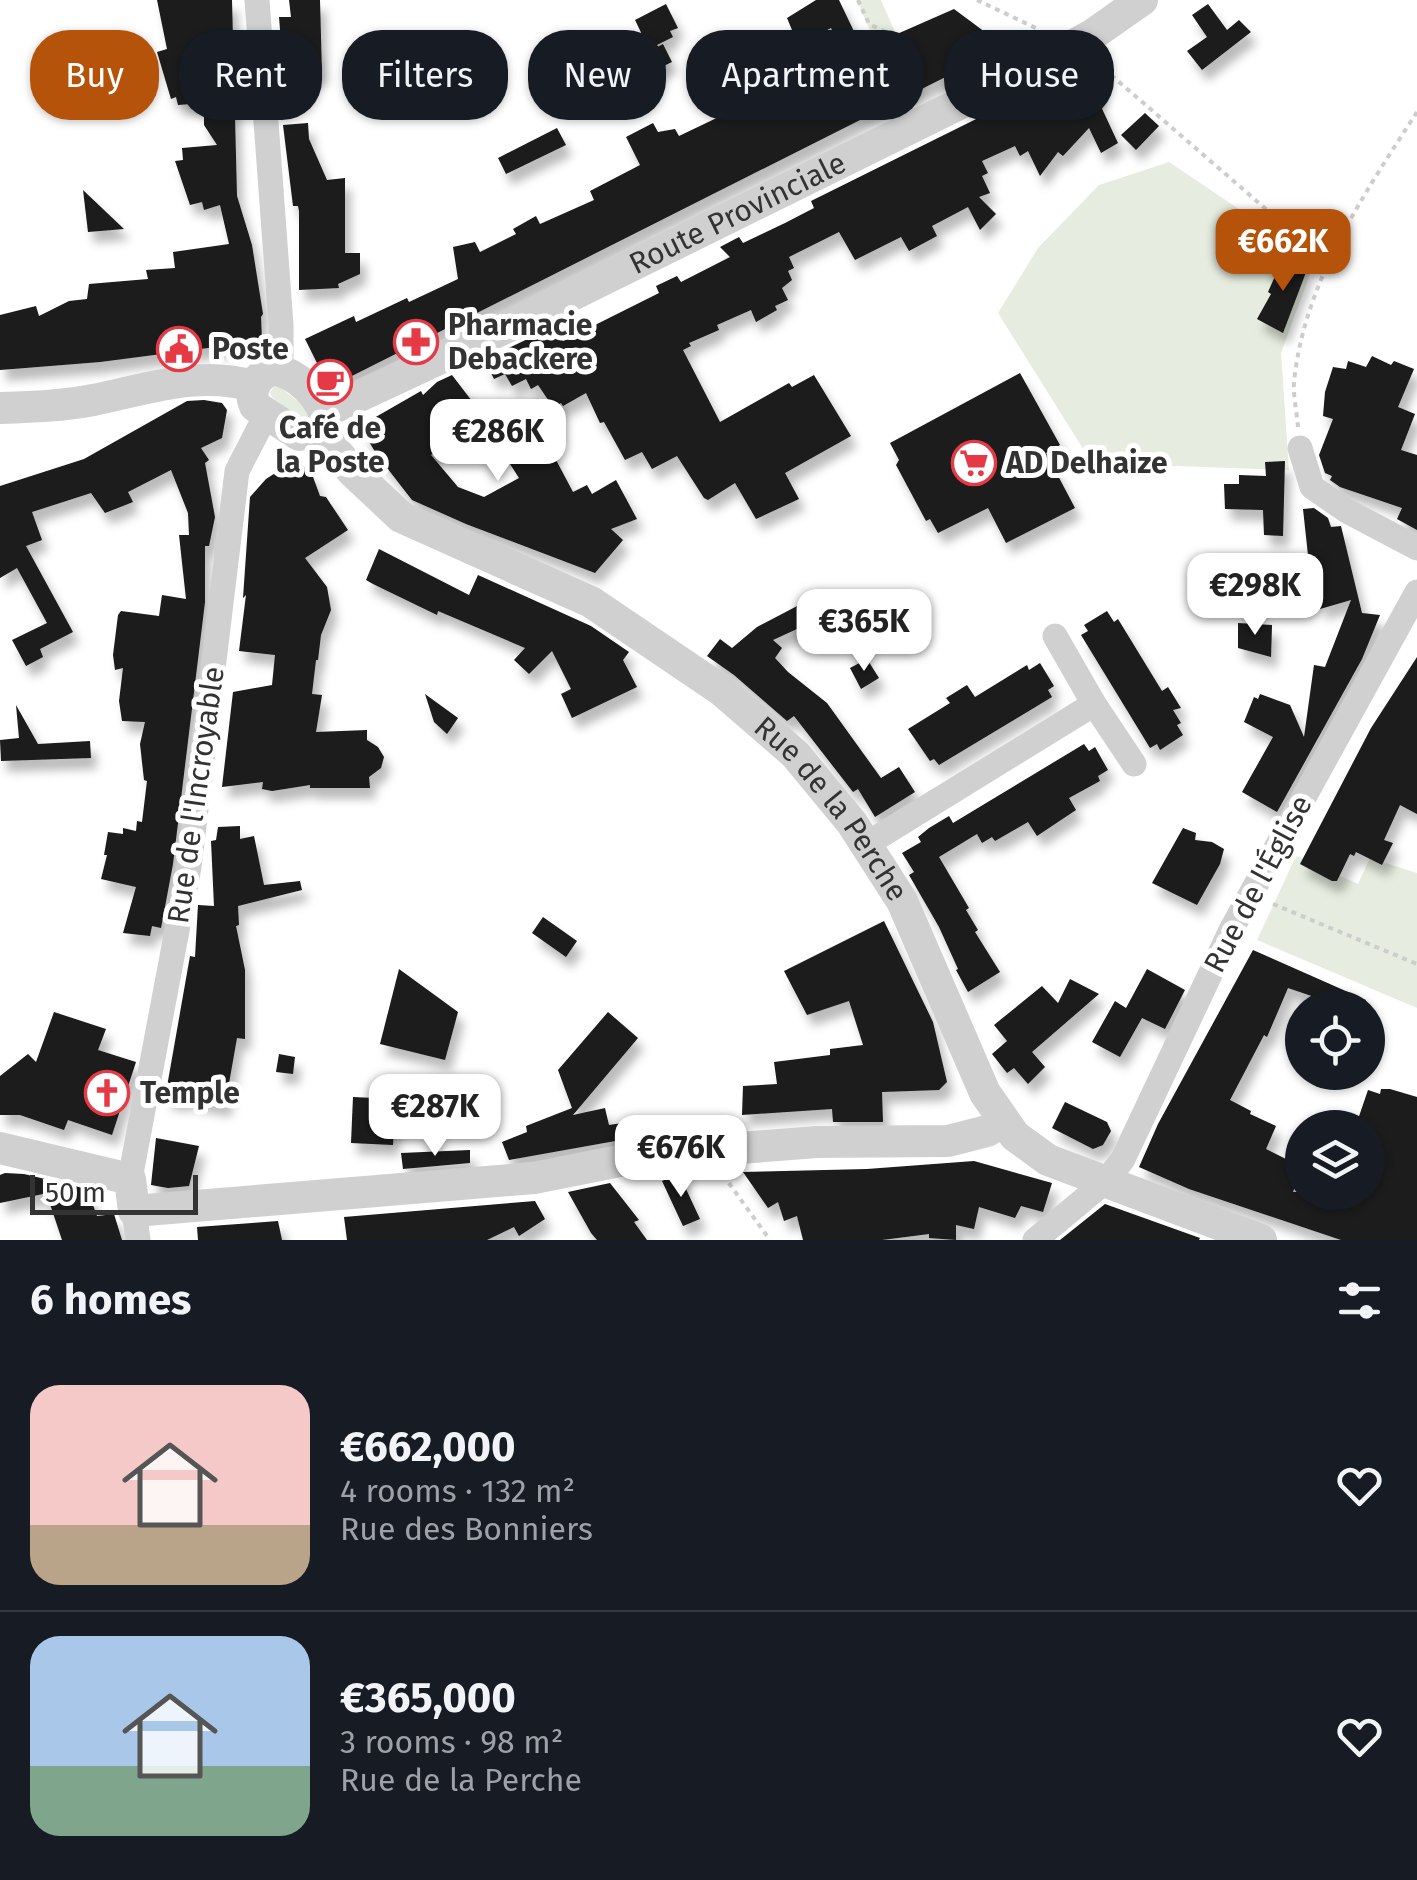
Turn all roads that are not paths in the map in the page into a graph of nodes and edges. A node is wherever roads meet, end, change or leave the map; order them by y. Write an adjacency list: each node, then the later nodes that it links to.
1 (257, 0): 3 (street)
2 (1142, 0): 5 (street, Route Provinciale)
3 (267, 390): 4 (street); 5 (street); 5 (street, Rue de la Perche); 16 (street, Rue de l'Incroyable)
4 (0, 408)
5 (322, 421): 12 (street, Rue de la Perche)
6 (1300, 448): 7 (street)
7 (1417, 548)
8 (1417, 592): 15 (street, Rue de l'Église)
9 (1055, 636): 10 (street)
10 (1094, 704): 11 (street); 12 (street)
11 (1134, 764)
12 (867, 844): 13 (street, Rue de la Perche)
13 (1002, 1122): 15 (street, Rue de la Perche); 16 (street)
14 (0, 1148): 16 (street)
15 (1106, 1180): 17 (street, Rue de l'Église); 18 (street, Rue de la Perche)
16 (134, 1210)
17 (1035, 1240)
18 (1261, 1240)

